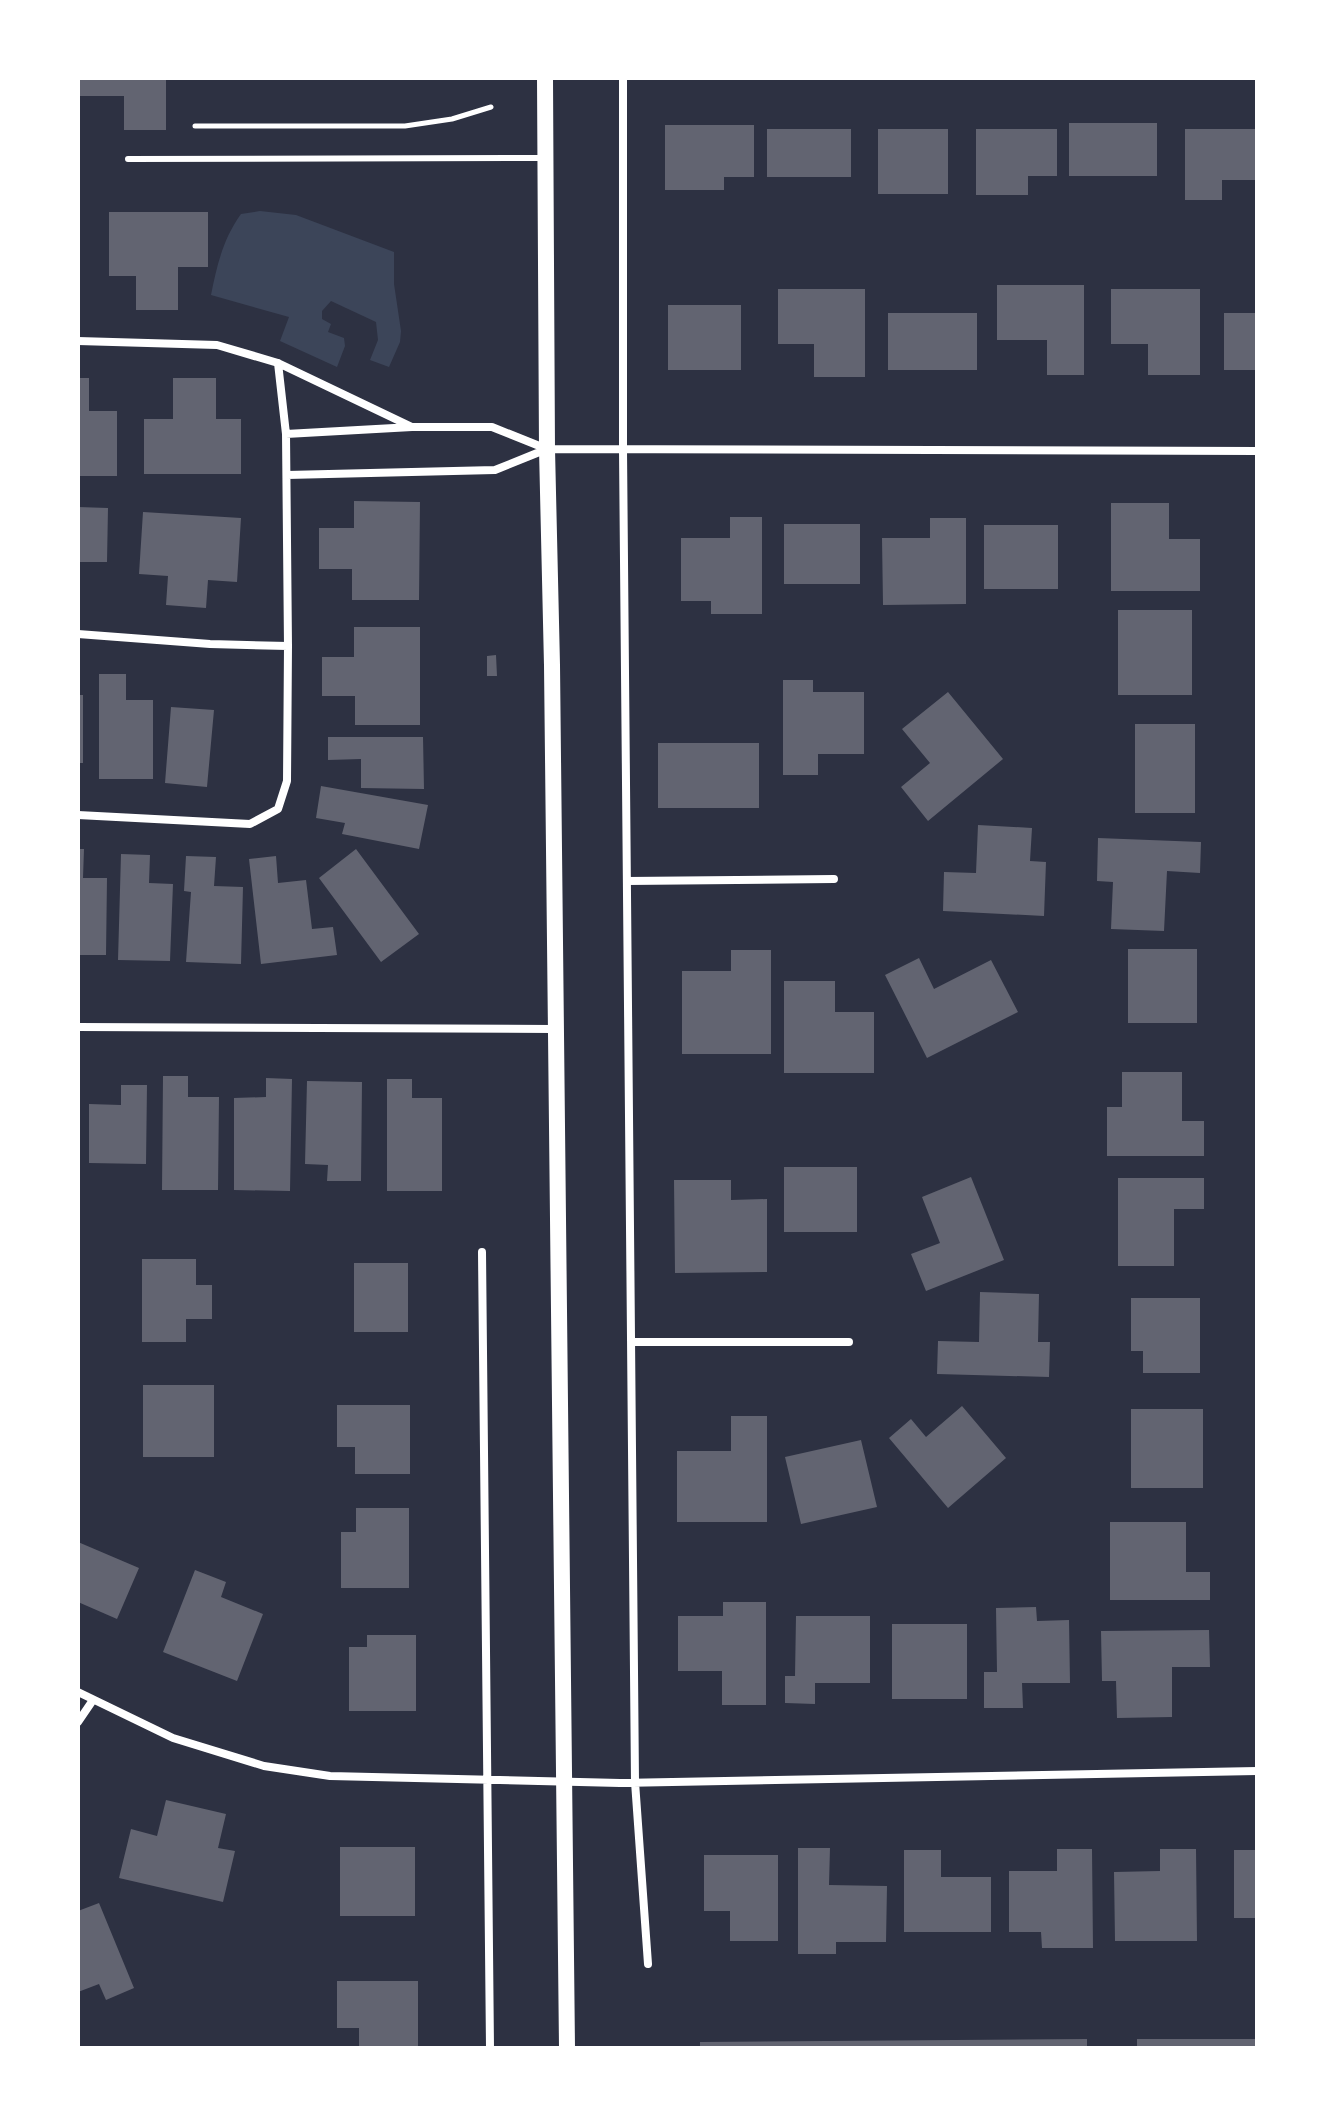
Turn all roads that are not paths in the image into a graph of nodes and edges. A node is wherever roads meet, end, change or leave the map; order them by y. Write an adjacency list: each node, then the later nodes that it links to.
1 (545, 78): 3 (main road)
2 (623, 78): 10 (street)
3 (546, 158): 4 (lane); 9 (main road)
4 (128, 159)
5 (78, 341): 6 (street)
6 (278, 363): 7 (street); 8 (street)
7 (412, 427): 8 (street); 9 (street)
8 (286, 434): 12 (street)
9 (547, 449): 10 (street); 12 (street); 19 (main road)
10 (623, 450): 11 (street); 17 (street)
11 (1257, 451)
12 (287, 475): 14 (street)
13 (78, 634): 14 (street)
14 (288, 646): 15 (street)
15 (78, 815)
16 (834, 879): 17 (street)
17 (627, 881): 21 (street)
18 (78, 1027): 19 (street)
19 (554, 1029): 28 (main road)
20 (482, 1252): 27 (street)
21 (631, 1342): 22 (street); 29 (street)
22 (849, 1342)
23 (78, 1692): 24 (street)
24 (93, 1700): 25 (street); 27 (street)
25 (78, 1722)
26 (1257, 1771): 29 (street)
27 (487, 1778): 28 (street); 31 (street)
28 (565, 1781): 29 (street); 32 (main road)
29 (635, 1782): 30 (street)
30 (648, 1964)
31 (490, 2048)
32 (567, 2048)

